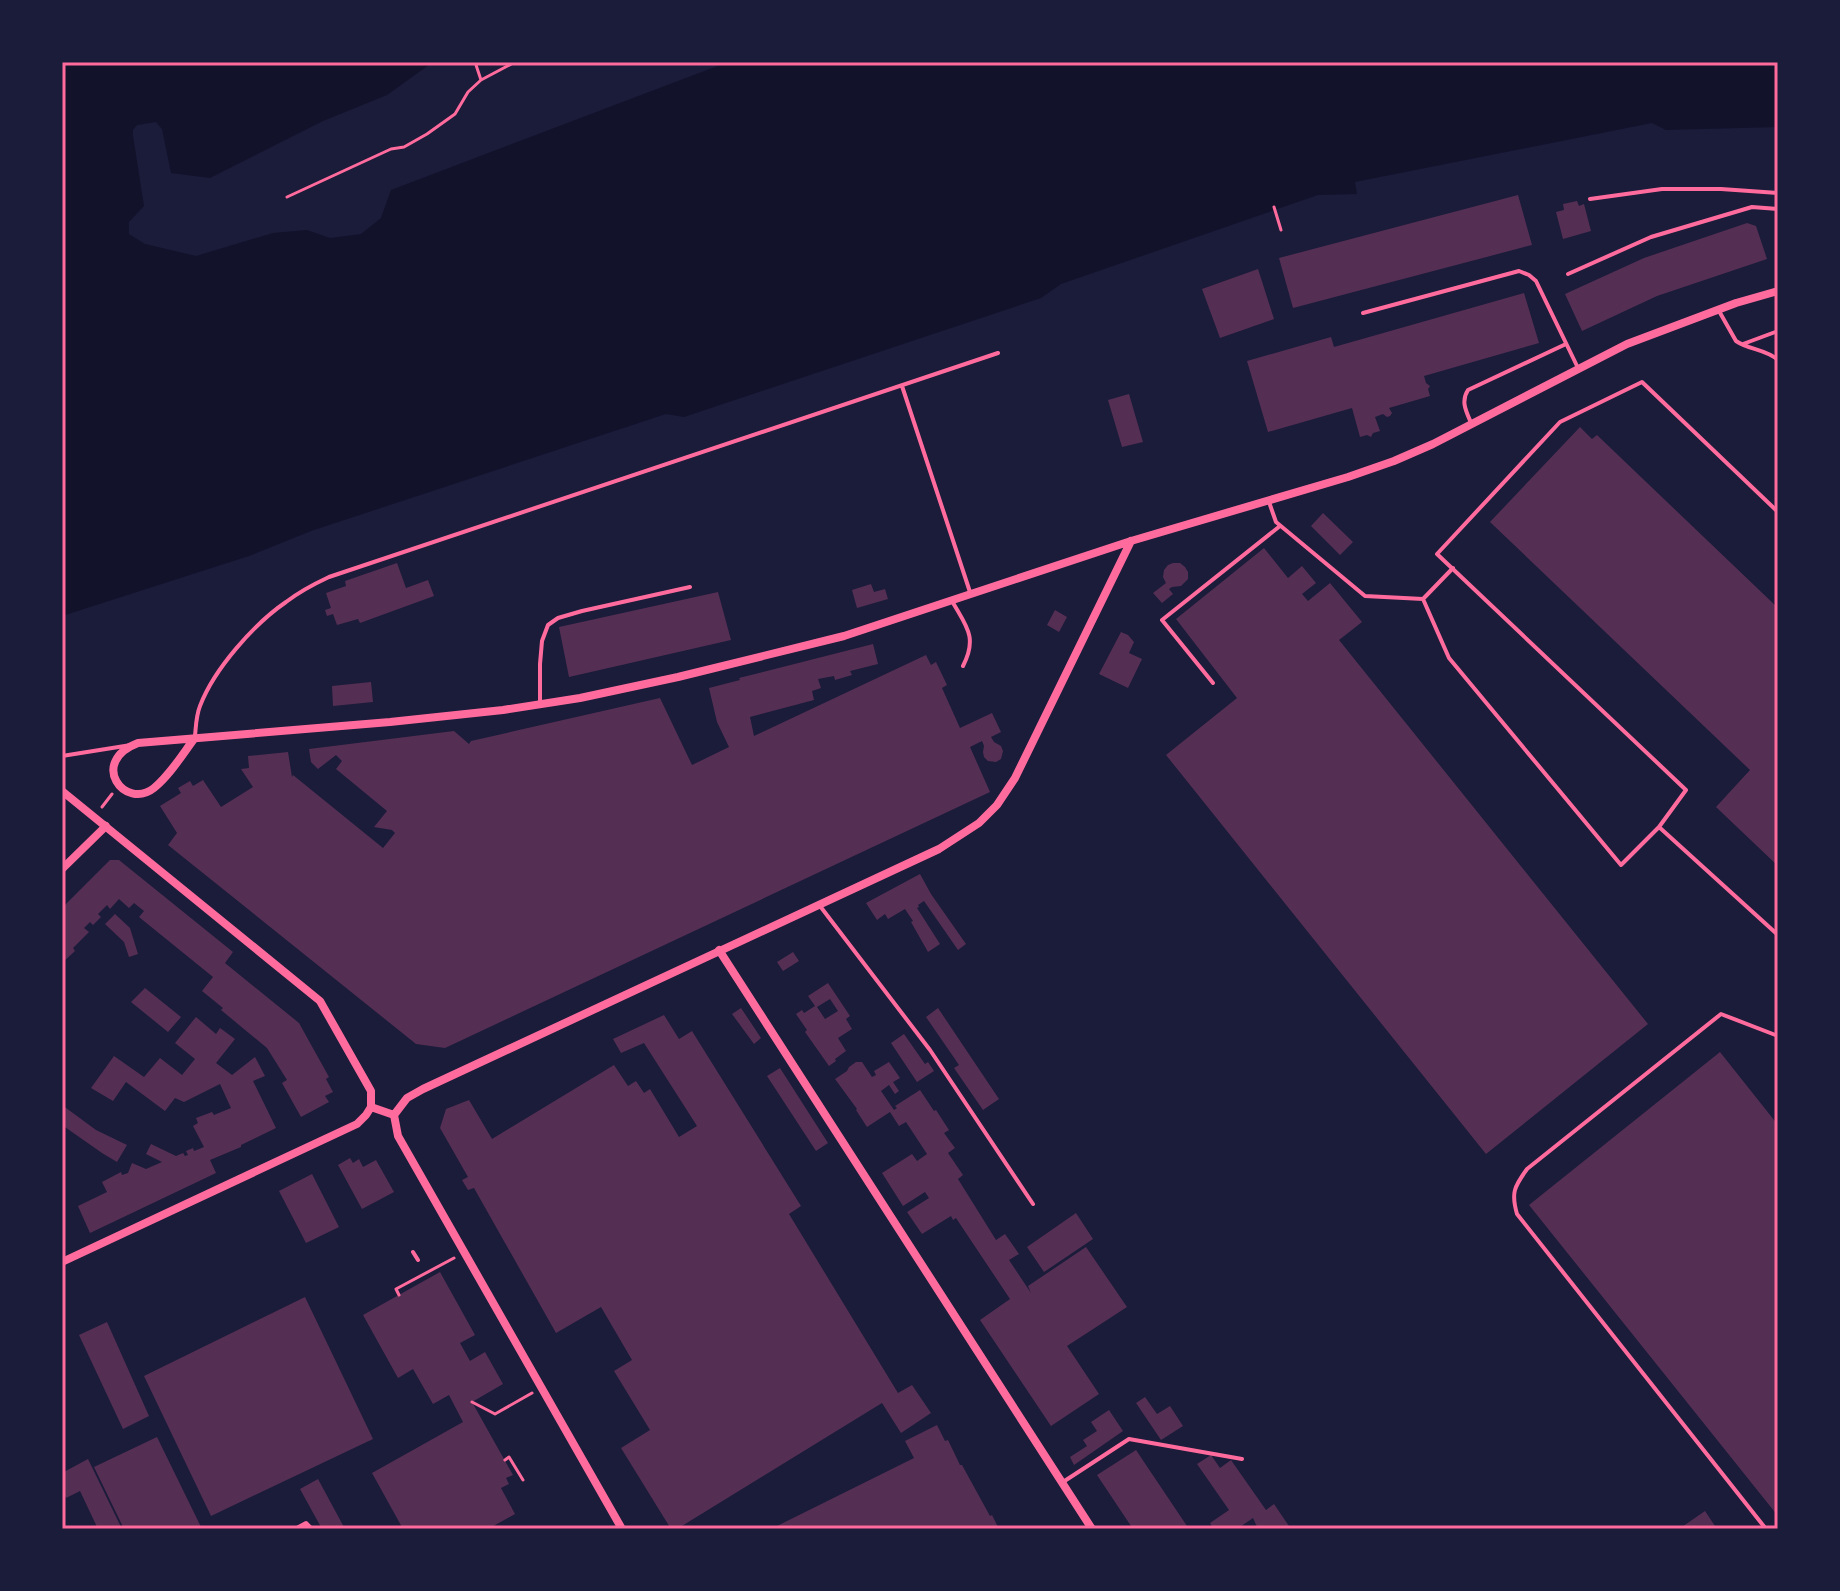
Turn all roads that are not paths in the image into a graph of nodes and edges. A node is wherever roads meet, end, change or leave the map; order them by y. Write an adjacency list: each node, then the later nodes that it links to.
1 (1778, 193): 2 (lane)
2 (1590, 199)
3 (1778, 209): 4 (lane)
4 (1568, 274)
5 (1778, 291): 6 (street)
6 (1719, 309): 10 (lane); 13 (street)
7 (1363, 313): 9 (lane)
8 (1778, 331): 10 (lane)
9 (1566, 344): 13 (lane); 15 (lane)
10 (1740, 345): 12 (lane)
11 (998, 353): 14 (lane)
12 (1778, 360)
13 (1578, 368): 15 (street)
14 (902, 386): 22 (lane); 28 (lane)
15 (1472, 425): 16 (street)
16 (1268, 500): 18 (lane); 19 (street)
17 (1778, 512): 20 (lane)
18 (1280, 526): 23 (lane); 26 (lane)
19 (1131, 541): 22 (street); 35 (street)
20 (1453, 568): 23 (lane); 33 (lane)
21 (690, 587): 27 (lane)
22 (970, 594): 24 (street)
23 (1423, 599): 33 (lane)
24 (952, 601): 25 (lane); 27 (street)
25 (963, 666)
26 (1213, 683)
27 (540, 704): 28 (street)
28 (194, 739): 29 (street); 29 (street)
29 (138, 743): 30 (lane)
30 (62, 756)
31 (62, 791): 32 (street)
32 (106, 826): 34 (street); 39 (street)
33 (1659, 827): 36 (lane)
34 (62, 869)
35 (819, 904): 37 (street); 41 (lane)
36 (1778, 935)
37 (719, 950): 40 (street); 46 (street)
38 (1778, 1036): 51 (lane)
39 (371, 1107): 40 (street); 44 (street)
40 (394, 1115): 49 (street)
41 (1033, 1204)
42 (413, 1252): 43 (lane)
43 (418, 1260)
44 (62, 1262)
45 (1242, 1459): 46 (lane)
46 (1063, 1482): 50 (street)
47 (295, 1529): 48 (lane)
48 (312, 1529)
49 (622, 1529)
50 (1092, 1529)
51 (1766, 1529)

